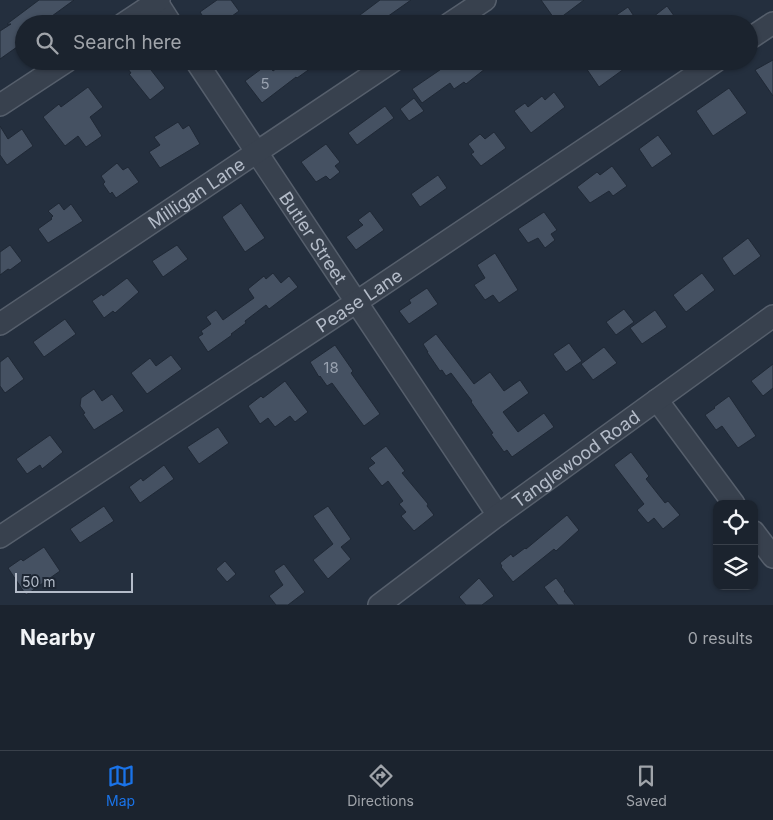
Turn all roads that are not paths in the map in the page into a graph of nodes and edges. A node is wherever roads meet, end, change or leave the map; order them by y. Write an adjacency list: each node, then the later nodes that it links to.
1 (485, 0): 5 (street)
2 (158, 1): 3 (street); 4 (street)
3 (137, 15)
4 (166, 15)
5 (462, 15)
6 (773, 23): 7 (street)
7 (758, 33)
8 (53, 70): 12 (street)
9 (202, 70): 13 (street, Butler Street)
10 (380, 70): 13 (street, Milligan Lane)
11 (703, 70): 14 (street, Pease Lane)
12 (0, 105)
13 (256, 153): 14 (street, Butler Street); 16 (street, Milligan Lane)
14 (356, 302): 19 (street, Butler Street); 20 (street, Pease Lane)
15 (773, 316): 17 (street, Tanglewood Road)
16 (0, 324)
17 (657, 400): 18 (street); 19 (street, Tanglewood Road)
18 (731, 500)
19 (498, 515): 23 (street, Tanglewood Road)
20 (0, 537)
21 (758, 537): 22 (street)
22 (773, 557)
23 (379, 605)

